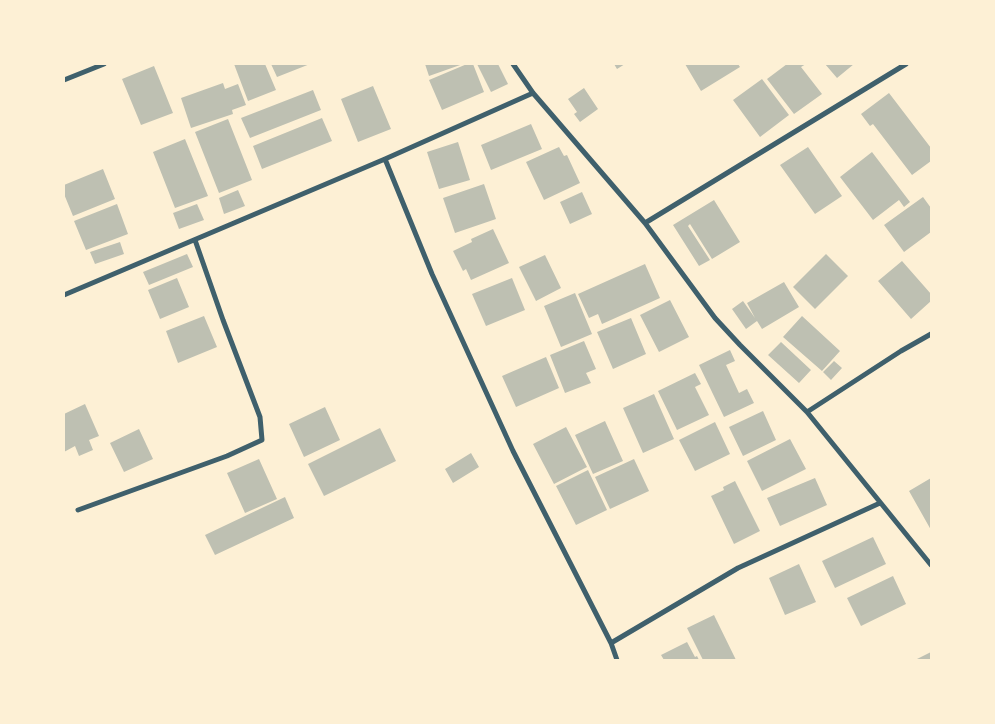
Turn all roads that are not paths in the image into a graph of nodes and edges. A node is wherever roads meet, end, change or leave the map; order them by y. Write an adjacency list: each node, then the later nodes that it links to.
1 (104, 64): 4 (street)
2 (513, 64): 5 (street)
3 (906, 64): 7 (street)
4 (64, 80)
5 (533, 93): 6 (street); 7 (street)
6 (385, 159): 8 (street); 15 (street)
7 (645, 223): 11 (street)
8 (195, 240): 9 (street); 13 (street)
9 (64, 295)
10 (931, 334): 11 (street)
11 (807, 412): 12 (street)
12 (880, 503): 14 (street); 15 (street)
13 (78, 510)
14 (931, 565)
15 (611, 642): 16 (street)
16 (618, 660)

